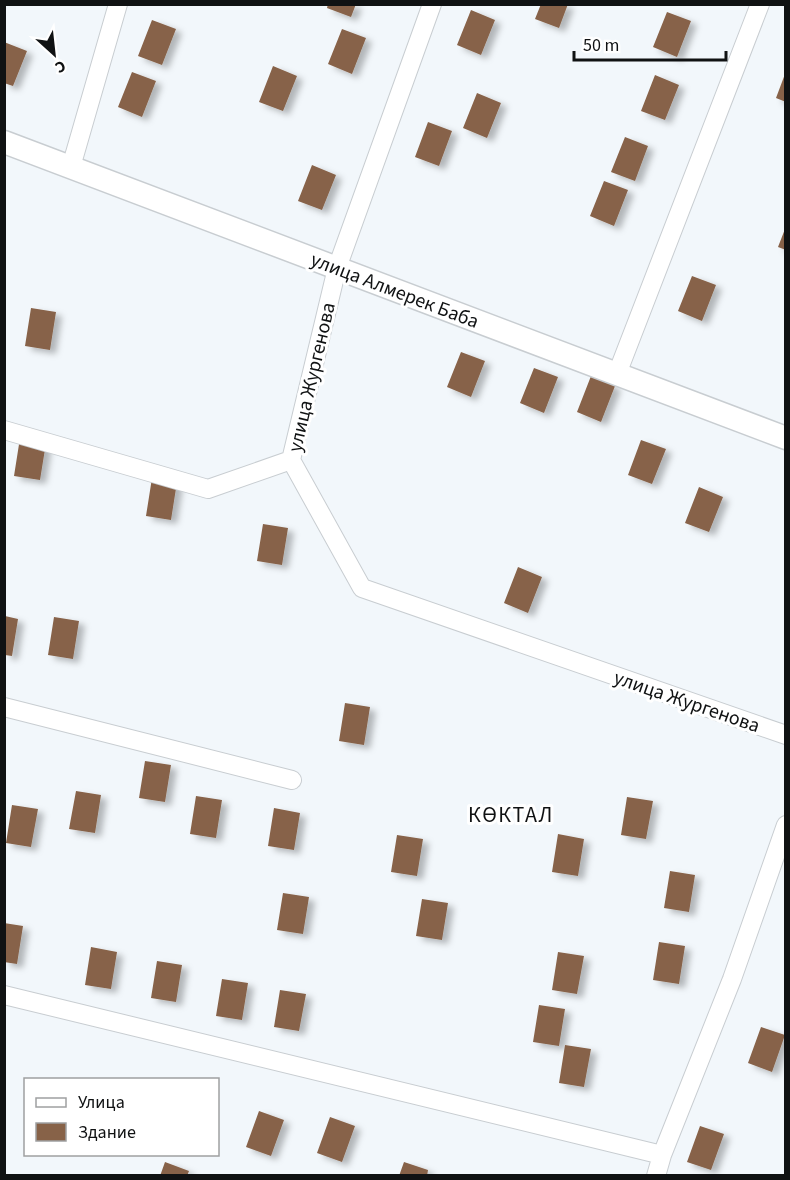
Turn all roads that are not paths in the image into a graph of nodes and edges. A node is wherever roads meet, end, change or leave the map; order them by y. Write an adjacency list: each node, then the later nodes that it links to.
1 (118, 4): 5 (street)
2 (432, 4): 6 (street, улица Жургенова)
3 (760, 4): 7 (street)
4 (4, 142): 5 (street, улица Алмерек Баба)
5 (71, 167): 6 (street, улица Алмерек Баба)
6 (337, 268): 7 (street, улица Алмерек Баба); 10 (street, улица Жургенова)
7 (617, 374): 9 (street, улица Алмерек Баба)
8 (4, 430): 10 (street)
9 (786, 438)
10 (291, 460): 12 (street, улица Жургенова)
11 (4, 707): 13 (street)
12 (786, 735)
13 (292, 780)
14 (786, 825): 16 (street)
15 (4, 995): 16 (street)
16 (662, 1155): 17 (street)
17 (656, 1176)

